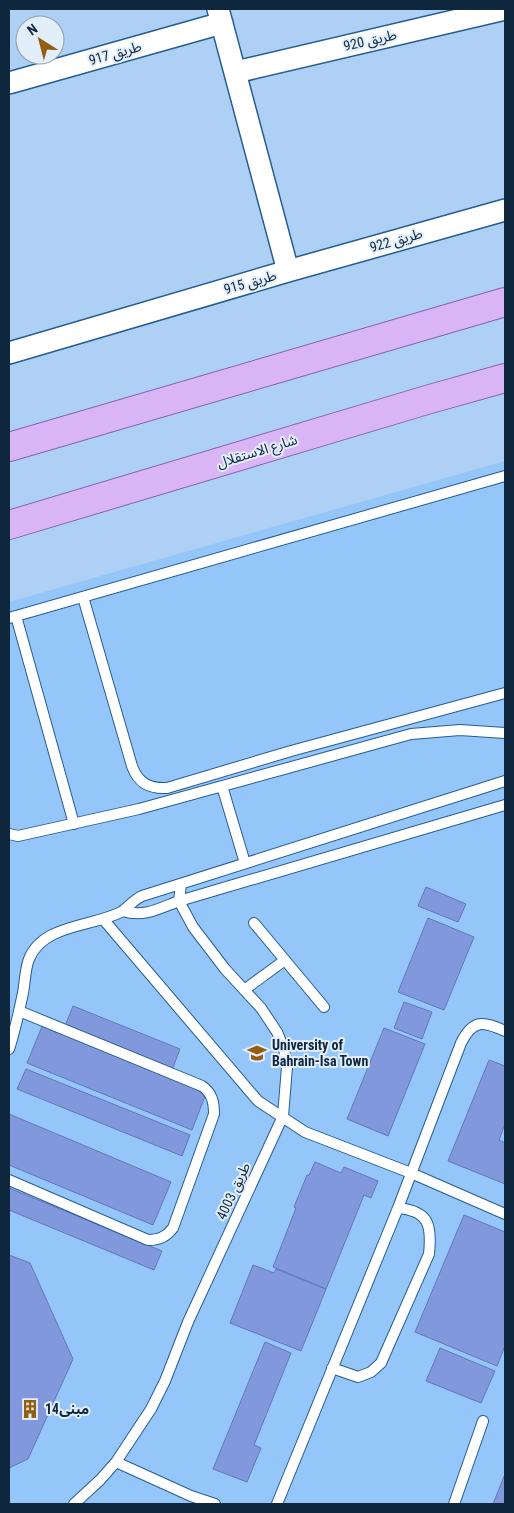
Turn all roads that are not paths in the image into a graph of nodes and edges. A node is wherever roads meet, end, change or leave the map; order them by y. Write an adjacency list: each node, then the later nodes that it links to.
1 (505, 9): 3 (street, طريق 920)
2 (220, 16): 3 (street, طريق 915); 4 (street, طريق 917)
3 (236, 72): 6 (street, طريق 915)
4 (9, 83)
5 (505, 210): 6 (street, طريق 922)
6 (288, 271): 8 (street, طريق 915)
7 (505, 302): 10 (main road)
8 (9, 353)
9 (505, 378): 12 (main road, شارع الاستقلال)
10 (9, 447)
11 (505, 476): 13 (lane)
12 (9, 525)
13 (83, 597): 14 (lane); 15 (lane)
14 (12, 617): 20 (lane)
15 (505, 693)
16 (505, 733): 18 (lane)
17 (505, 781): 22 (lane)
18 (222, 786): 20 (lane); 22 (lane)
19 (505, 805): 24 (lane)
20 (74, 824): 21 (lane)
21 (9, 834)
22 (245, 863): 23 (lane)
23 (181, 884): 24 (lane, طريق 4003); 25 (lane)
24 (180, 901): 25 (lane); 29 (lane, طريق 4003)
25 (123, 911): 26 (lane)
26 (103, 919): 31 (lane); 34 (lane)
27 (254, 923): 28 (lane)
28 (285, 960): 29 (lane); 30 (lane)
29 (244, 990): 34 (lane, طريق 4003)
30 (324, 1007)
31 (20, 1011): 33 (lane); 36 (lane)
32 (505, 1031): 35 (lane)
33 (9, 1049)
34 (282, 1116): 35 (lane); 41 (lane, طريق 4003)
35 (411, 1173): 37 (lane); 38 (lane)
36 (9, 1180)
37 (398, 1208): 39 (lane); 39 (lane)
38 (505, 1214)
39 (332, 1368): 44 (lane)
40 (483, 1421): 45 (lane)
41 (116, 1462): 42 (lane, طريق 4003); 43 (lane)
42 (74, 1504)
43 (209, 1504)
44 (277, 1504)
45 (454, 1504)

